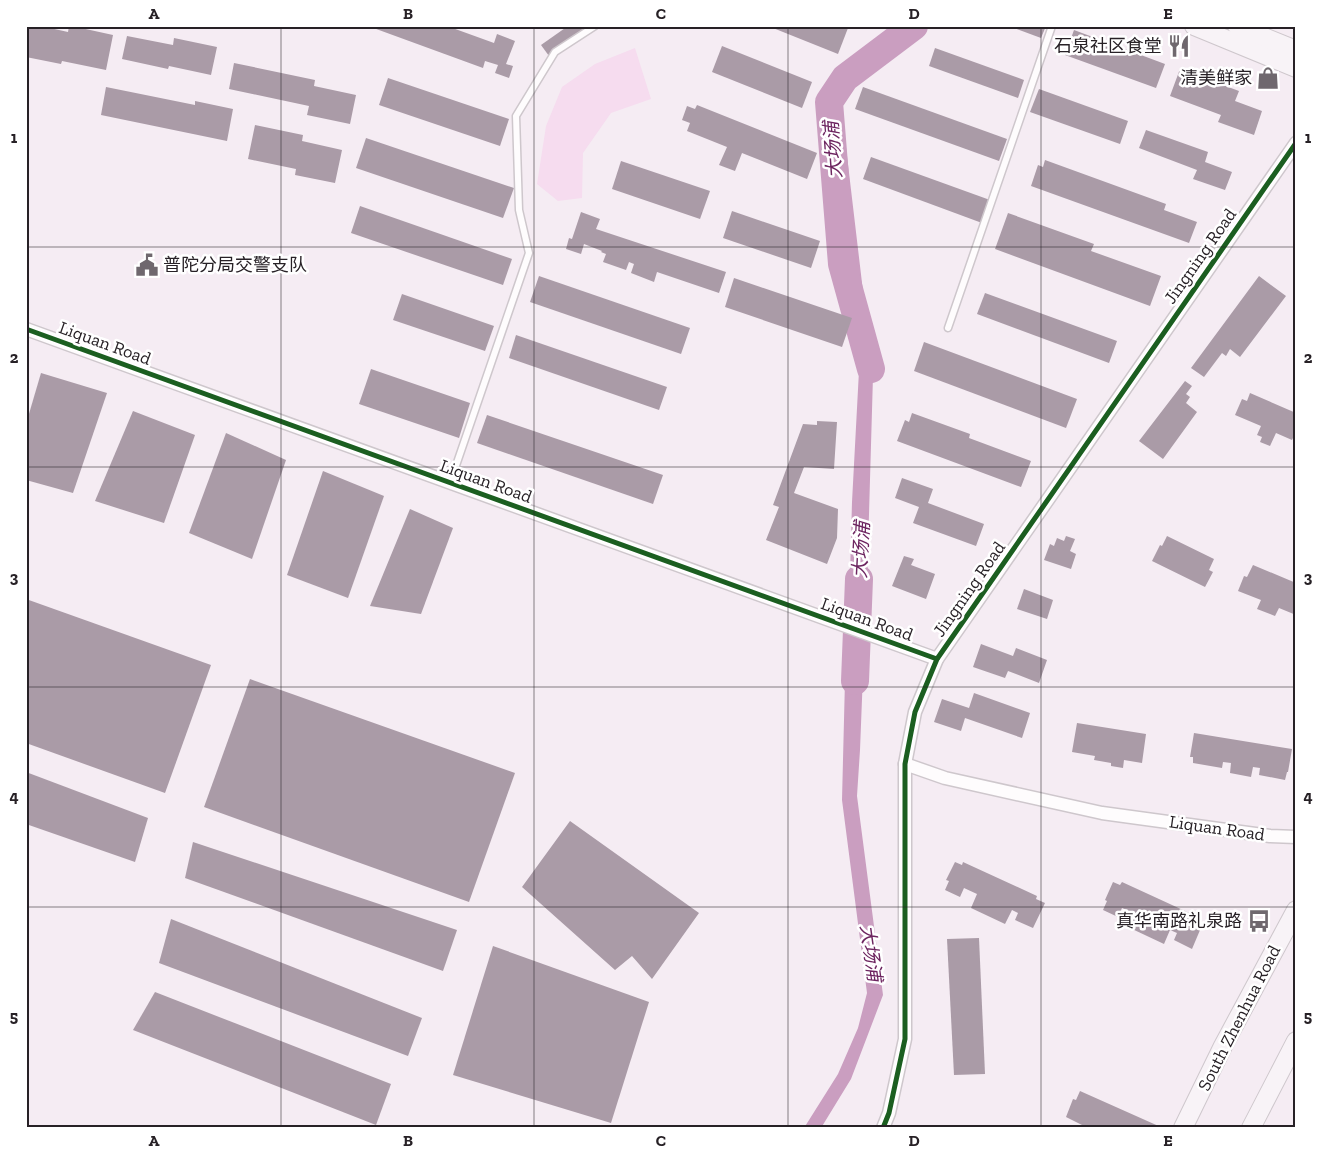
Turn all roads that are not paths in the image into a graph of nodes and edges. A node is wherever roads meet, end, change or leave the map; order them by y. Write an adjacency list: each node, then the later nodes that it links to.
1 (595, 26): 10 (lane)
2 (1052, 26): 8 (lane)
3 (1194, 26): 6 (main road)
4 (1237, 26): 5 (main road)
5 (1296, 50)
6 (1296, 68)
7 (1296, 143): 11 (street, Jingning Road)
8 (948, 328)
9 (26, 329): 10 (street, Liquan Road)
10 (450, 483): 11 (street, Liquan Road)
11 (937, 659): 12 (street, Jingning Road)
12 (905, 764): 13 (street, Liquan Road); 16 (street, Jingning Road)
13 (1296, 837)
14 (1296, 910): 17 (main road, South Zhenhua Road)
15 (1296, 1041): 18 (main road)
16 (883, 1128)
17 (1183, 1128)
18 (1251, 1128)

